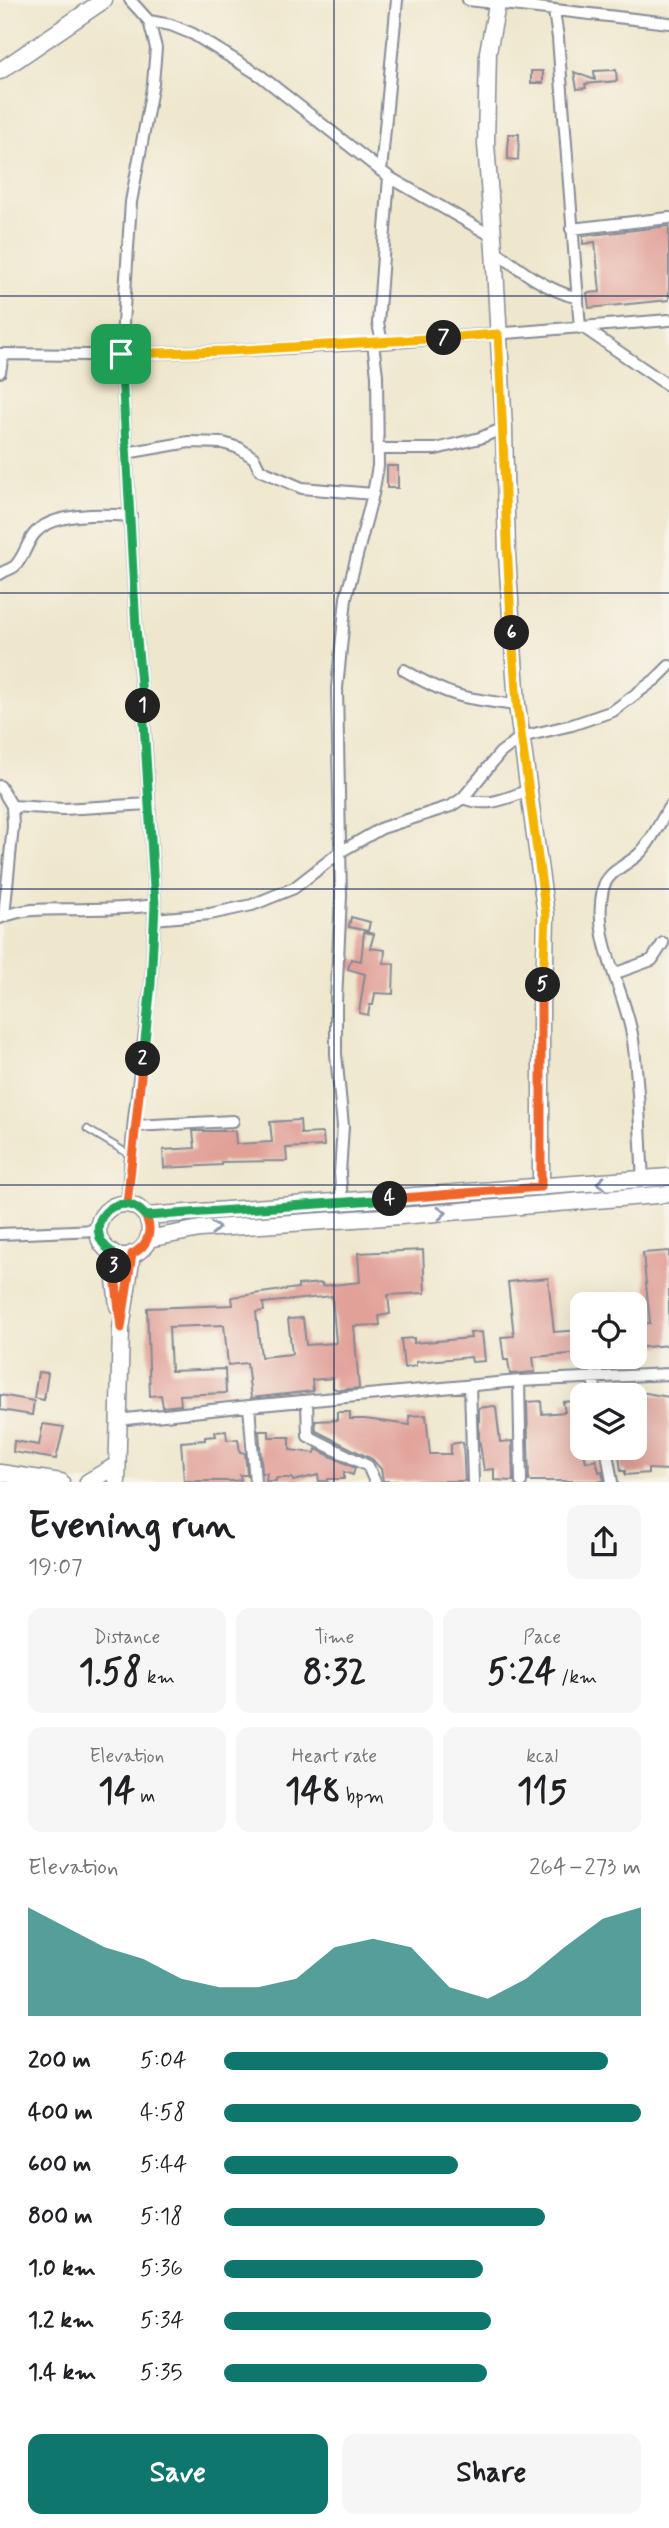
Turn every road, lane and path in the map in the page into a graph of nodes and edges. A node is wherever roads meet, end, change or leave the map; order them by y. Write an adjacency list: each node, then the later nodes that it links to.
1 (104, 0): 9 (main road)
2 (130, 0): 7 (street)
3 (397, 0): 10 (street)
4 (468, 0): 5 (street)
5 (498, 1): 6 (street); 13 (main road)
6 (561, 8): 8 (street); 12 (street)
7 (149, 21): 10 (street); 20 (street)
8 (669, 23)
9 (0, 71)
10 (385, 174): 13 (street); 18 (street)
11 (669, 218): 12 (street)
12 (571, 229): 14 (street)
13 (493, 243): 14 (street); 17 (main road)
14 (578, 298): 16 (street)
15 (669, 320): 16 (street)
16 (582, 328): 17 (street); 22 (street)
17 (498, 334): 18 (street); 23 (main road)
18 (378, 343): 20 (street); 24 (street)
19 (1, 354): 20 (street); 21 (street)
20 (121, 354): 25 (street)
21 (0, 372)
22 (669, 386)
23 (504, 428): 24 (street); 31 (main road)
24 (379, 449): 26 (street)
25 (126, 453): 26 (street); 27 (street)
26 (373, 494): 39 (street)
27 (131, 516): 28 (street); 36 (street)
28 (0, 574)
29 (669, 666): 32 (street)
30 (404, 670): 31 (street)
31 (517, 705): 32 (main road)
32 (522, 737): 34 (main road); 35 (street)
33 (0, 786): 37 (street)
34 (530, 790): 35 (street); 51 (main road)
35 (463, 798): 39 (street)
36 (149, 804): 37 (street); 40 (street)
37 (12, 806): 41 (street)
38 (669, 807): 44 (street)
39 (340, 852): 42 (street); 53 (street)
40 (155, 905): 41 (street); 42 (street)
41 (2, 917)
42 (154, 919): 46 (street)
43 (663, 943): 44 (street)
44 (615, 977): 50 (street)
45 (233, 1121): 46 (street)
46 (134, 1126): 48 (street)
47 (87, 1129): 48 (lane)
48 (132, 1156): 54 (street)
49 (669, 1178): 50 (main road)
50 (643, 1180): 51 (main road, one-way to 51)
51 (541, 1187): 53 (main road)
52 (669, 1194): 58 (main road, one-way to 52)
53 (342, 1202): 55 (main road)
54 (127, 1204): 55 (main road); 56 (main road)
55 (146, 1216): 58 (main road)
56 (98, 1230): 57 (street); 59 (main road)
57 (0, 1234)
58 (148, 1239): 60 (main road)
59 (112, 1252): 60 (main road); 61 (main road)
60 (132, 1254): 61 (main road)
61 (121, 1328): 69 (main road)
62 (669, 1374): 63 (street)
63 (593, 1377): 64 (street); 65 (street)
64 (519, 1381): 66 (street); 78 (street)
65 (594, 1383)
66 (470, 1386): 67 (street); 77 (street)
67 (307, 1401): 68 (street); 76 (street)
68 (249, 1406): 69 (street); 75 (street)
69 (117, 1420): 72 (main road)
70 (608, 1460): 79 (street)
71 (0, 1473): 73 (main road)
72 (117, 1473): 74 (main road)
73 (61, 1482)
74 (88, 1482)
75 (255, 1482)
76 (375, 1482)
77 (473, 1482)
78 (521, 1482)
79 (612, 1482)

